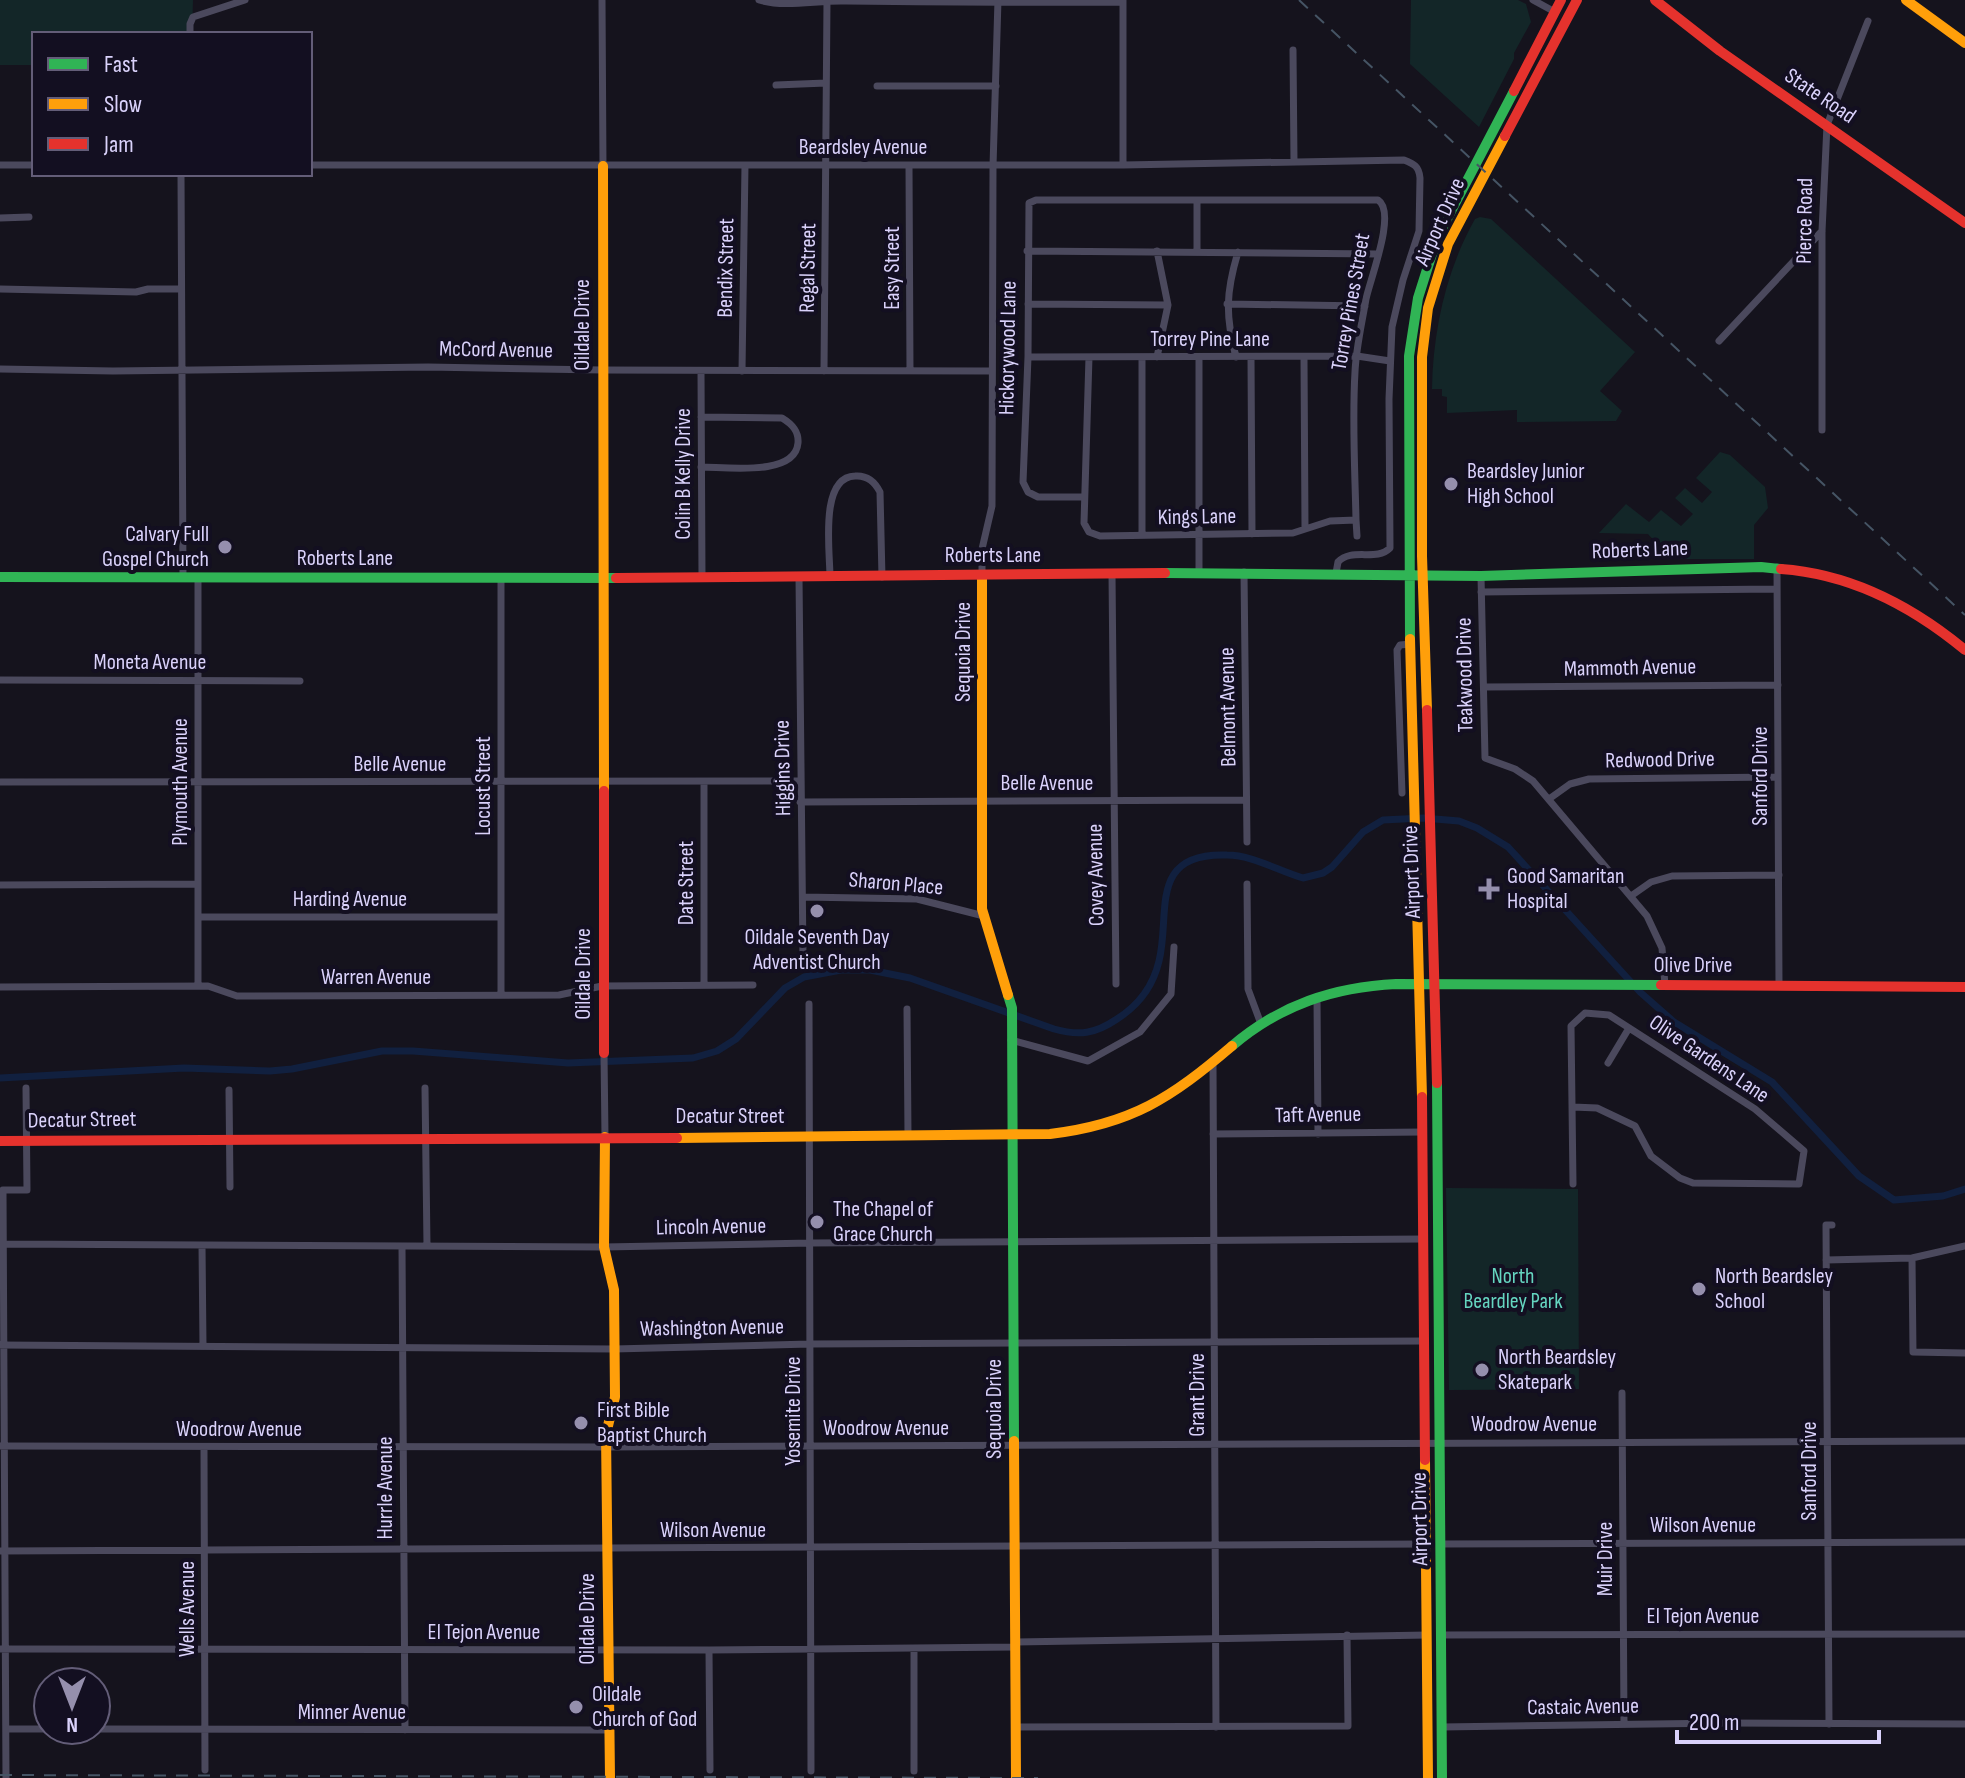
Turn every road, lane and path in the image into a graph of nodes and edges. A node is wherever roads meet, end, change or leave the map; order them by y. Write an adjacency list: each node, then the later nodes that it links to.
1 (245, 0): 17 (street)
2 (602, 0): 33 (street)
3 (759, 0): 12 (street)
4 (1533, 0): 14 (street)
5 (1561, 0): 14 (main road, Airport Drive)
6 (1577, 0): 88 (main road, Airport Drive)
7 (1655, 0): 24 (main road, State Road)
8 (1895, 0): 15 (main road)
9 (1906, 0): 15 (main road)
10 (827, 1): 12 (street); 13 (street); 20 (street, Regal Street)
11 (1123, 1): 13 (street); 32 (street)
12 (777, 2)
13 (998, 2): 23 (street, Sequoia Drive)
14 (1555, 12): 86 (main road, Airport Drive)
15 (1926, 13): 18 (main road)
16 (1868, 21): 24 (street, Pierce Road)
17 (190, 32)
18 (1965, 43)
19 (1293, 50): 25 (street)
20 (826, 83): 21 (street); 30 (street, Regal Street)
21 (776, 85)
22 (877, 86): 23 (street)
23 (996, 86): 34 (street, Sequoia Drive)
24 (1827, 125): 40 (main road, State Road); 41 (street, Pierce Road)
25 (1294, 162): 32 (street, Beardsley Avenue); 63 (street, Beardsley Avenue)
26 (0, 165): 27 (street)
27 (32, 165)
28 (312, 165): 33 (street, Beardsley Avenue)
29 (745, 165): 30 (street, Beardsley Avenue); 33 (street, Beardsley Avenue); 68 (street, Bendix Street)
30 (827, 165): 31 (street, Beardsley Avenue); 69 (street, Regal Street)
31 (909, 165): 34 (street, Beardsley Avenue); 70 (street, Easy Street)
32 (1123, 165): 34 (street, Beardsley Avenue)
33 (603, 166): 66 (main road, Oildale Drive)
34 (993, 166): 71 (street, Sequoia Drive)
35 (181, 176): 48 (street)
36 (1197, 200): 37 (street, Torrey Pines Street); 44 (street); 46 (street, Torrey Pines Street)
37 (1029, 203): 42 (street, Hickorywood Lane)
38 (29, 217): 39 (street)
39 (0, 218)
40 (1965, 223)
41 (1822, 231): 53 (street); 73 (street, Pierce Road)
42 (1027, 251): 43 (street); 49 (street, Hickorywood Lane)
43 (1157, 251): 44 (street); 51 (street)
44 (1197, 251): 45 (street)
45 (1238, 252): 46 (street); 50 (street)
46 (1378, 254): 52 (street, Torrey Pines Street)
47 (0, 289): 48 (street)
48 (181, 289): 65 (street)
49 (1028, 304): 51 (street); 55 (street, Hickorywood Lane)
50 (1227, 304): 52 (street); 60 (street)
51 (1168, 305): 58 (street)
52 (1365, 306): 54 (street, Torrey Pines Street)
53 (1719, 341)
54 (1357, 356): 62 (street, Torrey Pine Lane); 63 (street, Torrey Pine Lane); 76 (street, Torrey Pines Street)
55 (1028, 357): 56 (street, Torrey Pine Lane); 75 (street, Hickorywood Lane)
56 (1089, 357): 57 (street, Torrey Pine Lane); 75 (street)
57 (1142, 357): 58 (street, Torrey Pine Lane); 79 (street)
58 (1157, 357): 59 (street, Torrey Pine Lane)
59 (1199, 357): 60 (street, Torrey Pine Lane); 80 (street)
60 (1236, 357): 61 (street, Torrey Pine Lane)
61 (1251, 357): 62 (street, Torrey Pine Lane); 78 (street)
62 (1304, 358): 77 (street)
63 (1390, 361): 85 (street)
64 (0, 369): 65 (street, McCord Avenue)
65 (182, 369): 66 (street, McCord Avenue); 96 (street)
66 (602, 370): 67 (street, McCord Avenue); 99 (main road, Oildale Drive)
67 (701, 371): 68 (street, McCord Avenue); 72 (street, Colin B Kelly Drive)
68 (742, 371): 69 (street, McCord Avenue)
69 (824, 371): 70 (street, McCord Avenue)
70 (910, 371): 71 (street, McCord Avenue)
71 (992, 371): 89 (street, Sequoia Drive)
72 (701, 417): 74 (street, Colin B Kelly Drive); 74 (street)
73 (1822, 430)
74 (701, 467): 92 (street, Colin B Kelly Drive)
75 (1084, 497): 79 (street, Kings Lane)
76 (1356, 520): 77 (street); 81 (street, Torrey Pines Street)
77 (1305, 528): 78 (street, Kings Lane)
78 (1252, 534): 80 (street, Kings Lane)
79 (1142, 535): 80 (street, Kings Lane)
80 (1199, 535): 84 (street)
81 (1357, 536)
82 (1777, 567): 90 (main road, Roberts Lane); 100 (street, Sanford Drive); 103 (main road, Roberts Lane)
83 (1244, 572): 84 (main road, Roberts Lane); 85 (main road, Roberts Lane); 119 (street, Belmont Avenue)
84 (1199, 573): 87 (main road, Roberts Lane)
85 (1336, 573): 86 (main road, Roberts Lane)
86 (1409, 573): 88 (main road, Roberts Lane); 102 (main road, Airport Drive)
87 (1112, 574): 89 (main road, Roberts Lane); 118 (street, Covey Avenue)
88 (1423, 574): 90 (main road, Roberts Lane); 136 (main road, Airport Drive)
89 (982, 575): 95 (main road, Roberts Lane); 120 (main road, Sequoia Drive)
90 (1481, 576): 101 (street, Teakwood Drive)
91 (0, 577): 96 (main road, Roberts Lane)
92 (702, 577): 93 (main road, Roberts Lane); 99 (main road, Roberts Lane)
93 (799, 577): 94 (main road, Roberts Lane); 110 (street, Higgins Drive)
94 (830, 577): 95 (main road, Roberts Lane); 95 (street)
95 (882, 577)
96 (183, 578): 97 (main road, Roberts Lane)
97 (198, 578): 98 (main road, Roberts Lane); 104 (street, Plymouth Avenue)
98 (501, 578): 99 (main road, Roberts Lane); 113 (street, Locust Street)
99 (603, 578): 114 (main road, Oildale Drive)
100 (1776, 589): 101 (street); 107 (street, Sanford Drive)
101 (1481, 592): 108 (street, Teakwood Drive)
102 (1411, 644): 116 (street); 135 (main road, Airport Drive)
103 (1965, 650)
104 (198, 679): 105 (street, Moneta Avenue); 106 (street, Moneta Avenue); 112 (street, Plymouth Avenue)
105 (0, 680)
106 (300, 681)
107 (1778, 685): 108 (street, Mammoth Avenue); 109 (street, Sanford Drive)
108 (1484, 687): 117 (street, Teakwood Drive)
109 (1778, 777): 117 (street, Redwood Drive); 123 (street, Sanford Drive)
110 (800, 781): 115 (street, Belle Avenue); 121 (street, Higgins Drive)
111 (0, 782): 112 (street, Belle Avenue)
112 (198, 782): 113 (street, Belle Avenue); 124 (street, Plymouth Avenue)
113 (501, 782): 114 (street, Belle Avenue); 131 (street, Locust Street)
114 (602, 782): 115 (street, Belle Avenue); 142 (main road, Oildale Drive)
115 (704, 782): 137 (street, Date Street)
116 (1402, 793)
117 (1549, 799): 127 (street, Teakwood Drive)
118 (1114, 800): 119 (street, Belle Avenue); 120 (street, Belle Avenue); 134 (street, Covey Avenue)
119 (1246, 800): 122 (street, Belmont Avenue)
120 (983, 801): 121 (street, Belle Avenue); 129 (main road, Sequoia Drive)
121 (800, 802): 128 (street, Higgins Drive)
122 (1247, 842)
123 (1779, 875): 127 (street); 140 (street, Sanford Drive)
124 (198, 884): 126 (street); 130 (street, Plymouth Avenue)
125 (1247, 884): 149 (street)
126 (0, 885)
127 (1631, 896): 139 (street, Teakwood Drive)
128 (803, 897): 129 (street, Sharon Place); 133 (street, Higgins Drive)
129 (984, 916): 151 (main road, Sequoia Drive)
130 (198, 917): 131 (street, Harding Avenue); 141 (street, Plymouth Avenue)
131 (501, 917): 145 (street, Locust Street)
132 (1174, 947): 151 (street)
133 (803, 958)
134 (1116, 984)
135 (1421, 984): 136 (main road, Olive Drive); 146 (main road, Decatur Street); 159 (main road, Airport Drive)
136 (1436, 984): 139 (main road, Olive Drive); 199 (main road, Airport Drive)
137 (704, 985): 138 (street, Warren Avenue); 142 (street, Warren Avenue)
138 (753, 985)
139 (1665, 985): 140 (main road, Olive Drive)
140 (1779, 985): 144 (main road, Olive Drive)
141 (198, 986): 143 (street, Warren Avenue); 145 (street, Warren Avenue)
142 (602, 986): 145 (street, Warren Avenue); 152 (main road, Oildale Drive)
143 (0, 987)
144 (1965, 987)
145 (501, 995)
146 (1317, 997): 149 (main road, Decatur Street); 162 (street)
147 (809, 1004): 164 (street, Yosemite Drive)
148 (907, 1009): 163 (street)
149 (1261, 1024): 153 (main road, Decatur Street)
150 (1629, 1028): 154 (street); 158 (street, Olive Gardens Lane); 158 (street, Olive Gardens Lane)
151 (1011, 1040): 160 (main road, Sequoia Drive)
152 (604, 1053): 165 (street, Oildale Drive)
153 (1213, 1062): 160 (main road, Decatur Street); 161 (street, Grant Drive)
154 (1608, 1063)
155 (26, 1088): 169 (street)
156 (425, 1088): 167 (street)
157 (229, 1090): 166 (street)
158 (1573, 1107): 170 (street)
159 (1423, 1132): 162 (street, Taft Avenue); 173 (main road, Airport Drive)
160 (1012, 1134): 163 (main road, Decatur Street); 174 (main road, Sequoia Drive)
161 (1213, 1134): 162 (street, Taft Avenue); 175 (street, Grant Drive)
162 (1318, 1134)
163 (908, 1135): 164 (main road, Decatur Street)
164 (809, 1136): 165 (main road, Decatur Street); 176 (street, Yosemite Drive)
165 (605, 1137): 167 (main road, Decatur Street); 182 (main road, Oildale Drive)
166 (230, 1139): 167 (main road, Decatur Street); 169 (main road, Decatur Street); 171 (street)
167 (426, 1140): 180 (street)
168 (0, 1141): 169 (main road, Decatur Street)
169 (26, 1141): 177 (street)
170 (1573, 1184)
171 (230, 1187)
172 (1832, 1225): 184 (street, Sanford Drive)
173 (1424, 1239): 175 (street, Lincoln Avenue); 185 (main road, Airport Drive)
174 (1013, 1242): 175 (street, Lincoln Avenue); 176 (street, Lincoln Avenue); 188 (main road, Sequoia Drive)
175 (1214, 1242): 186 (street, Grant Drive)
176 (810, 1243): 182 (street, Lincoln Avenue); 187 (street, Yosemite Drive)
177 (1, 1244): 178 (street, Lincoln Avenue); 189 (street)
178 (202, 1245): 179 (street, Lincoln Avenue); 190 (street)
179 (402, 1246): 180 (street, Lincoln Avenue); 191 (street, Hurrle Avenue)
180 (427, 1246): 182 (street, Lincoln Avenue)
181 (1965, 1246): 183 (street)
182 (604, 1247): 192 (main road, Oildale Drive)
183 (1912, 1258): 184 (street); 193 (street)
184 (1826, 1260): 195 (street, Sanford Drive)
185 (1425, 1341): 186 (street, Washington Avenue); 198 (main road, Airport Drive)
186 (1214, 1343): 188 (street, Washington Avenue); 200 (street, Grant Drive)
187 (810, 1344): 188 (street, Washington Avenue); 192 (street, Washington Avenue); 203 (street, Yosemite Drive)
188 (1013, 1344): 201 (main road, Sequoia Drive)
189 (2, 1345): 190 (street, Washington Avenue); 202 (street)
190 (203, 1346): 191 (street, Washington Avenue)
191 (402, 1348): 192 (street, Washington Avenue); 205 (street, Hurrle Avenue)
192 (614, 1349): 206 (main road, Oildale Drive)
193 (1965, 1353)
194 (1622, 1393): 197 (street, Muir Drive)
195 (1827, 1441): 196 (street, Woodrow Avenue); 197 (street, Woodrow Avenue); 207 (street, Sanford Drive)
196 (1965, 1441)
197 (1622, 1442): 199 (street, Woodrow Avenue); 209 (street, Muir Drive)
198 (1425, 1443): 199 (street, Woodrow Avenue); 200 (street, Woodrow Avenue); 210 (main road, Airport Drive)
199 (1439, 1443): 211 (main road, Airport Drive)
200 (1215, 1444): 201 (street, Woodrow Avenue); 212 (street, Grant Drive)
201 (1014, 1445): 203 (street, Woodrow Avenue); 213 (main road, Sequoia Drive)
202 (2, 1446): 204 (street, Woodrow Avenue); 217 (street)
203 (811, 1446): 206 (street, Woodrow Avenue); 214 (street, Yosemite Drive)
204 (204, 1447): 205 (street, Woodrow Avenue); 218 (street, Wells Avenue)
205 (403, 1447): 206 (street, Woodrow Avenue); 216 (street, Hurrle Avenue)
206 (606, 1447): 215 (main road, Oildale Drive)
207 (1828, 1542): 208 (street, Wilson Avenue); 209 (street, Wilson Avenue); 219 (street, Sanford Drive)
208 (1965, 1542)
209 (1623, 1543): 211 (street, Wilson Avenue); 220 (street, Muir Drive)
210 (1427, 1544): 212 (street, Wilson Avenue); 223 (main road, Airport Drive)
211 (1441, 1544): 224 (main road, Airport Drive)
212 (1216, 1545): 213 (street, Wilson Avenue); 225 (street, Grant Drive)
213 (1015, 1546): 214 (street, Wilson Avenue); 226 (main road, Sequoia Drive)
214 (812, 1547): 215 (street, Wilson Avenue); 230 (street, Yosemite Drive)
215 (607, 1549): 216 (street, Wilson Avenue); 232 (main road, Oildale Drive)
216 (404, 1550): 218 (street, Wilson Avenue); 231 (street, Hurrle Avenue)
217 (3, 1551): 218 (street, Wilson Avenue); 228 (street)
218 (205, 1551): 229 (street, Wells Avenue)
219 (1828, 1633): 220 (street, El Tejon Avenue); 221 (street, El Tejon Avenue); 236 (street, Sanford Drive)
220 (1624, 1634): 224 (street, El Tejon Avenue); 235 (street, Muir Drive)
221 (1965, 1634)
222 (1347, 1635): 223 (street, El Tejon Avenue); 225 (street, El Tejon Avenue); 240 (street)
223 (1427, 1635): 253 (main road, Airport Drive)
224 (1442, 1635): 241 (main road, Airport Drive)
225 (1216, 1639): 226 (street, El Tejon Avenue); 240 (street, Grant Drive)
226 (1015, 1644): 227 (street, El Tejon Avenue); 239 (main road, Sequoia Drive)
227 (914, 1648): 230 (street, El Tejon Avenue); 249 (street)
228 (3, 1649): 229 (street, El Tejon Avenue); 234 (street)
229 (205, 1649): 231 (street, El Tejon Avenue); 243 (street, Wells Avenue)
230 (812, 1649): 233 (street, El Tejon Avenue); 248 (street, Yosemite Drive)
231 (404, 1650): 232 (street, El Tejon Avenue); 244 (street, Hurrle Avenue)
232 (607, 1650): 233 (street, El Tejon Avenue); 245 (main road, Oildale Drive)
233 (709, 1650): 247 (street)
234 (5, 1723): 238 (street); 250 (street)
235 (1624, 1724): 236 (street, Castaic Avenue); 241 (street, Castaic Avenue)
236 (1829, 1724): 237 (street, Castaic Avenue)
237 (1965, 1724)
238 (32, 1727)
239 (1015, 1727): 240 (street); 252 (main road, Sequoia Drive)
240 (1216, 1727)
241 (1442, 1727): 254 (main road, Airport Drive)
242 (112, 1729): 243 (street, Minner Avenue)
243 (205, 1729): 244 (street, Minner Avenue); 246 (street, Wells Avenue)
244 (405, 1730): 245 (street, Minner Avenue)
245 (608, 1730): 251 (main road, Oildale Drive)
246 (205, 1770)
247 (710, 1770)
248 (811, 1771)
249 (914, 1771)
250 (6, 1778)
251 (610, 1778)
252 (1016, 1778)
253 (1428, 1778)
254 (1442, 1778)

